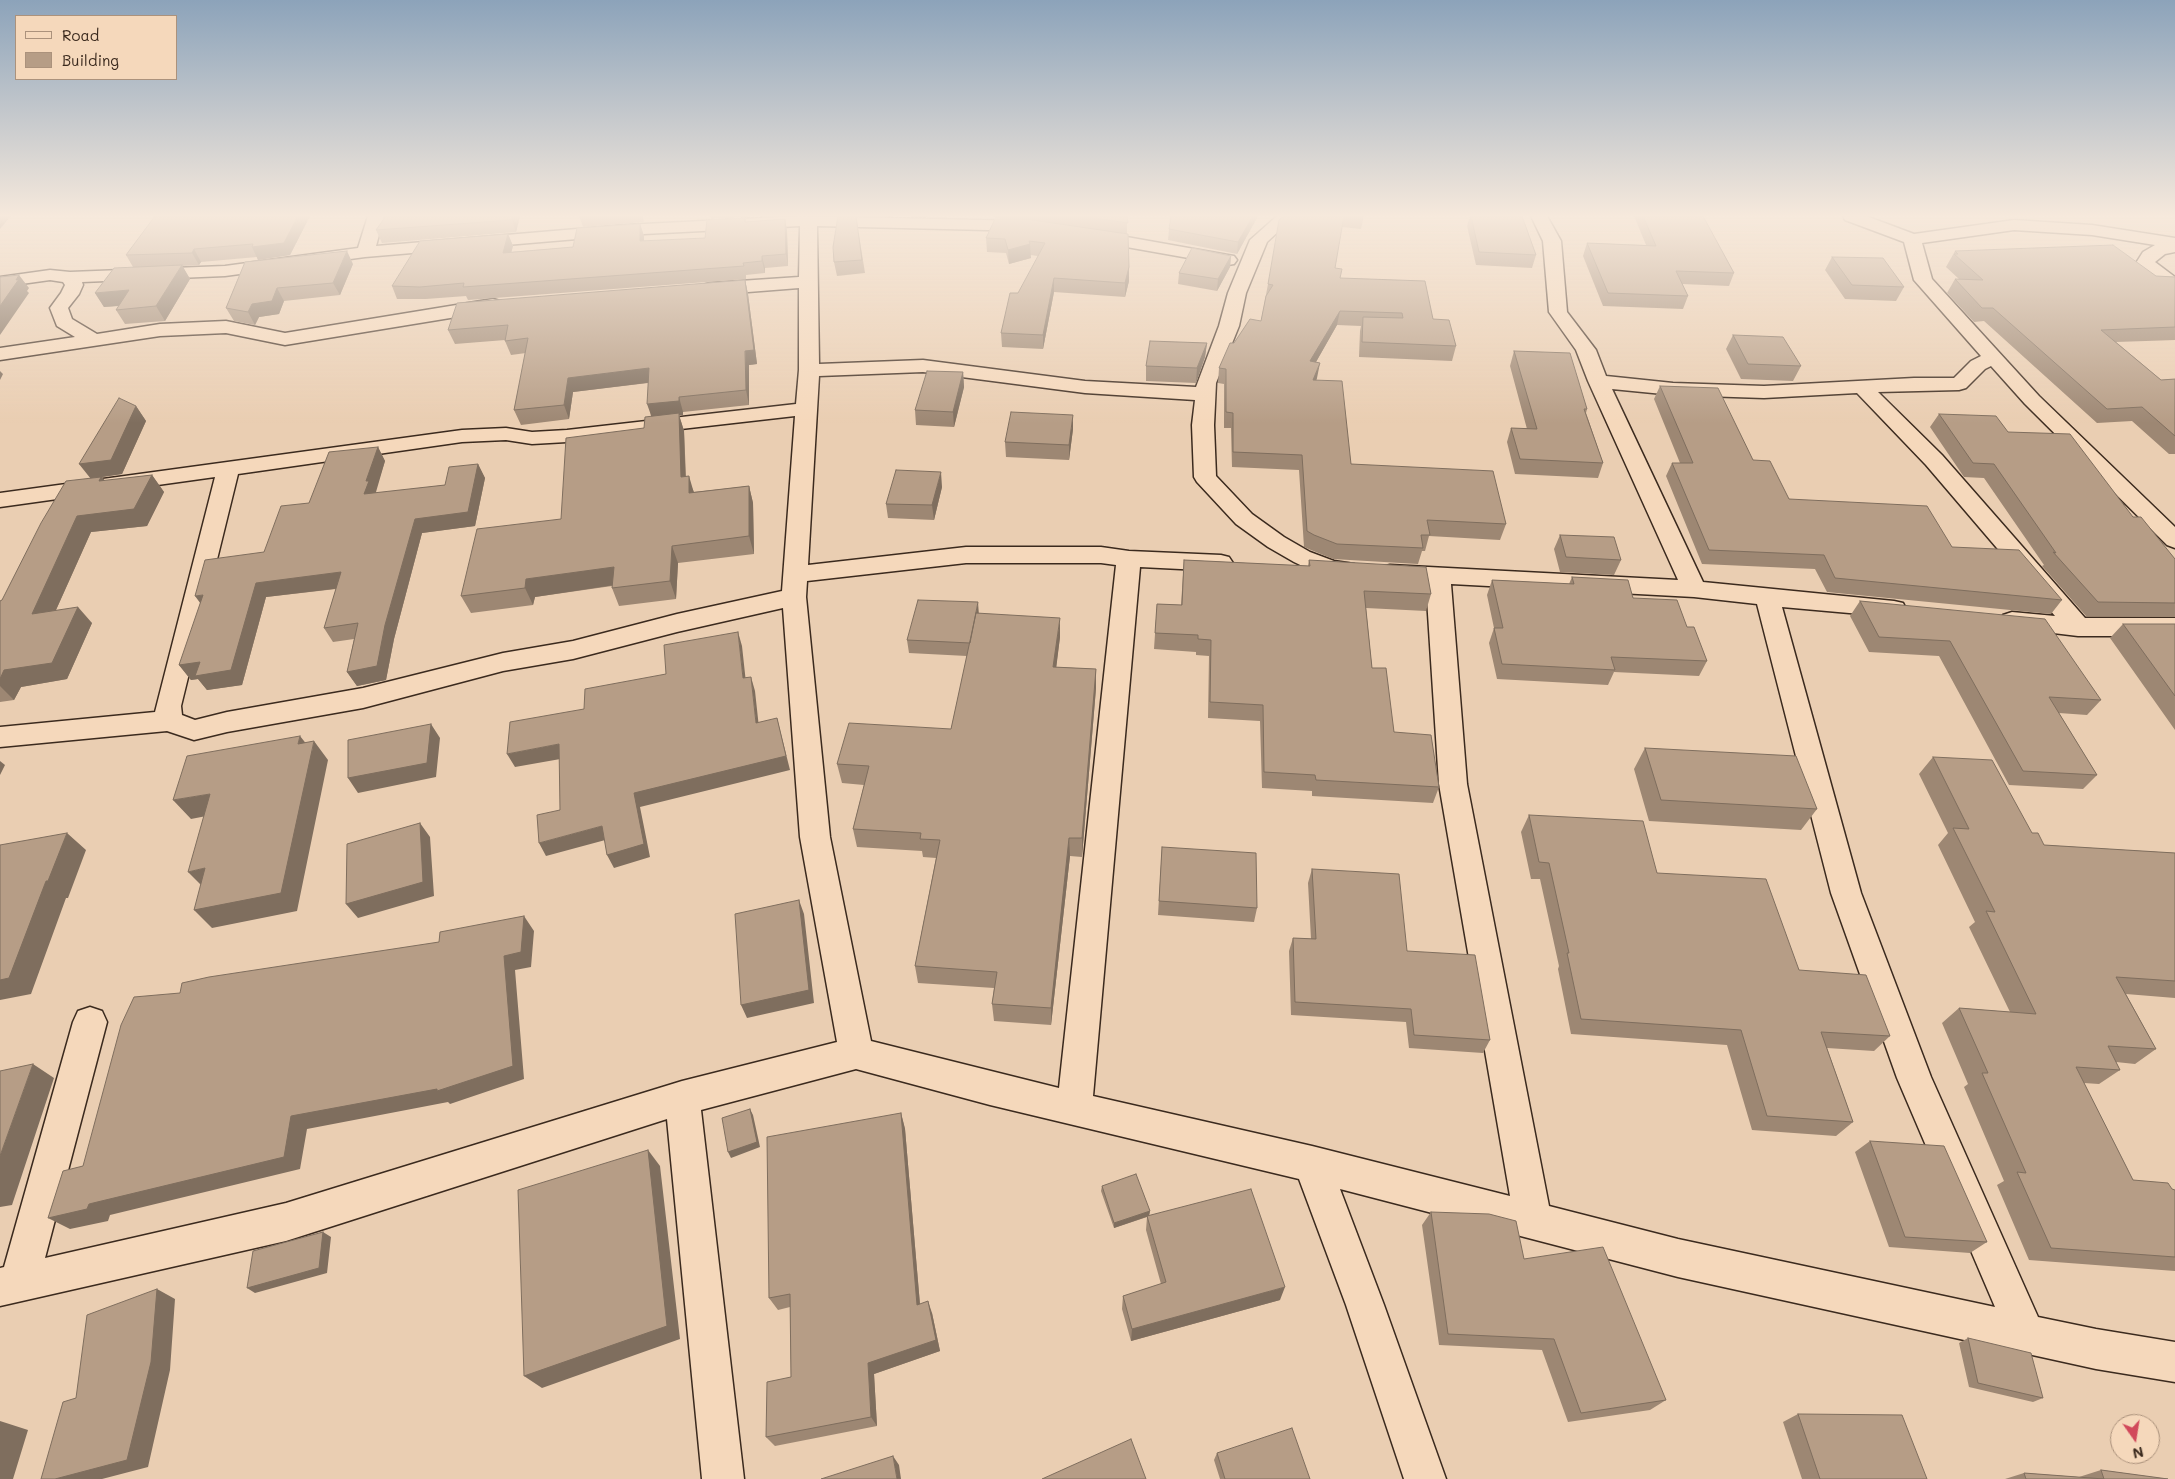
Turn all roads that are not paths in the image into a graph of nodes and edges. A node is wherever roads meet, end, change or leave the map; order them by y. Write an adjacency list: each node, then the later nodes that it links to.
1 (74, 285): 9 (street)
2 (764, 285): 7 (street)
3 (808, 285): 12 (street)
4 (1240, 285): 15 (street)
5 (1556, 285): 13 (street)
6 (1928, 285): 11 (street)
7 (692, 290)
8 (507, 304): 9 (street)
9 (94, 340): 10 (street)
10 (0, 354)
11 (1994, 357): 14 (street); 19 (street)
12 (809, 370): 15 (street); 16 (street)
13 (1598, 381): 14 (street); 26 (street)
14 (1862, 387): 30 (street)
15 (1205, 394): 23 (street)
16 (806, 409): 17 (street); 25 (street)
17 (228, 470): 18 (street); 32 (street)
18 (0, 500)
19 (2175, 540)
20 (1129, 559): 21 (street); 25 (street); 37 (street)
21 (1244, 564)
22 (1272, 566): 23 (street)
23 (1330, 569): 24 (street)
24 (1438, 576): 26 (street); 39 (street)
25 (794, 586): 32 (street); 35 (street)
26 (1694, 589): 27 (street)
27 (1766, 597): 28 (street); 41 (street)
28 (1912, 611)
29 (1990, 618): 30 (street)
30 (2078, 627): 31 (street)
31 (2175, 627)
32 (168, 721): 33 (street)
33 (0, 737)
34 (90, 1022): 40 (street)
35 (856, 1054): 36 (street); 37 (street)
36 (682, 1098): 40 (street); 43 (street)
37 (1074, 1109): 38 (street)
38 (1312, 1164): 39 (street); 44 (street)
39 (1533, 1221): 41 (street)
40 (10, 1285)
41 (2025, 1332): 42 (street)
42 (2175, 1362)
43 (723, 1479)
44 (1425, 1479)

